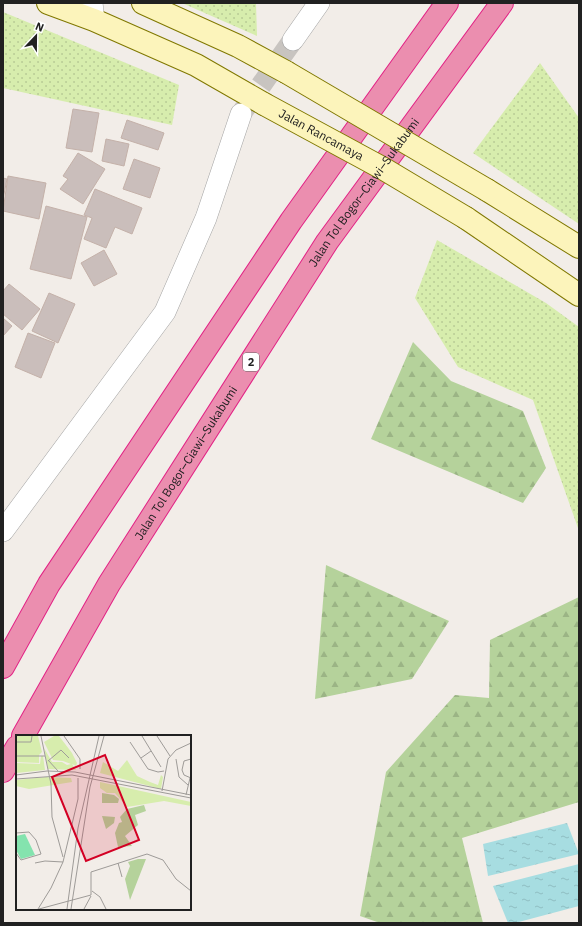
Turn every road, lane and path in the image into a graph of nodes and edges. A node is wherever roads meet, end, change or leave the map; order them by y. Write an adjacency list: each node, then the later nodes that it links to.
1 (48, 3): 6 (street, Jalan Rancamaya)
2 (143, 3): 9 (street, bridge)
3 (319, 3): 7 (street)
4 (447, 3): 12 (highway)
5 (502, 3): 13 (highway, Jalan Tol Bogor–Ciawi–Sukabumi / 2)
6 (93, 12): 10 (street, Jalan Rancamaya, bridge)
7 (293, 40)
8 (241, 114): 11 (street)
9 (579, 247)
10 (579, 295)
11 (3, 531)
12 (3, 667)
13 (24, 735)
14 (16, 749): 15 (highway)
15 (3, 771)

